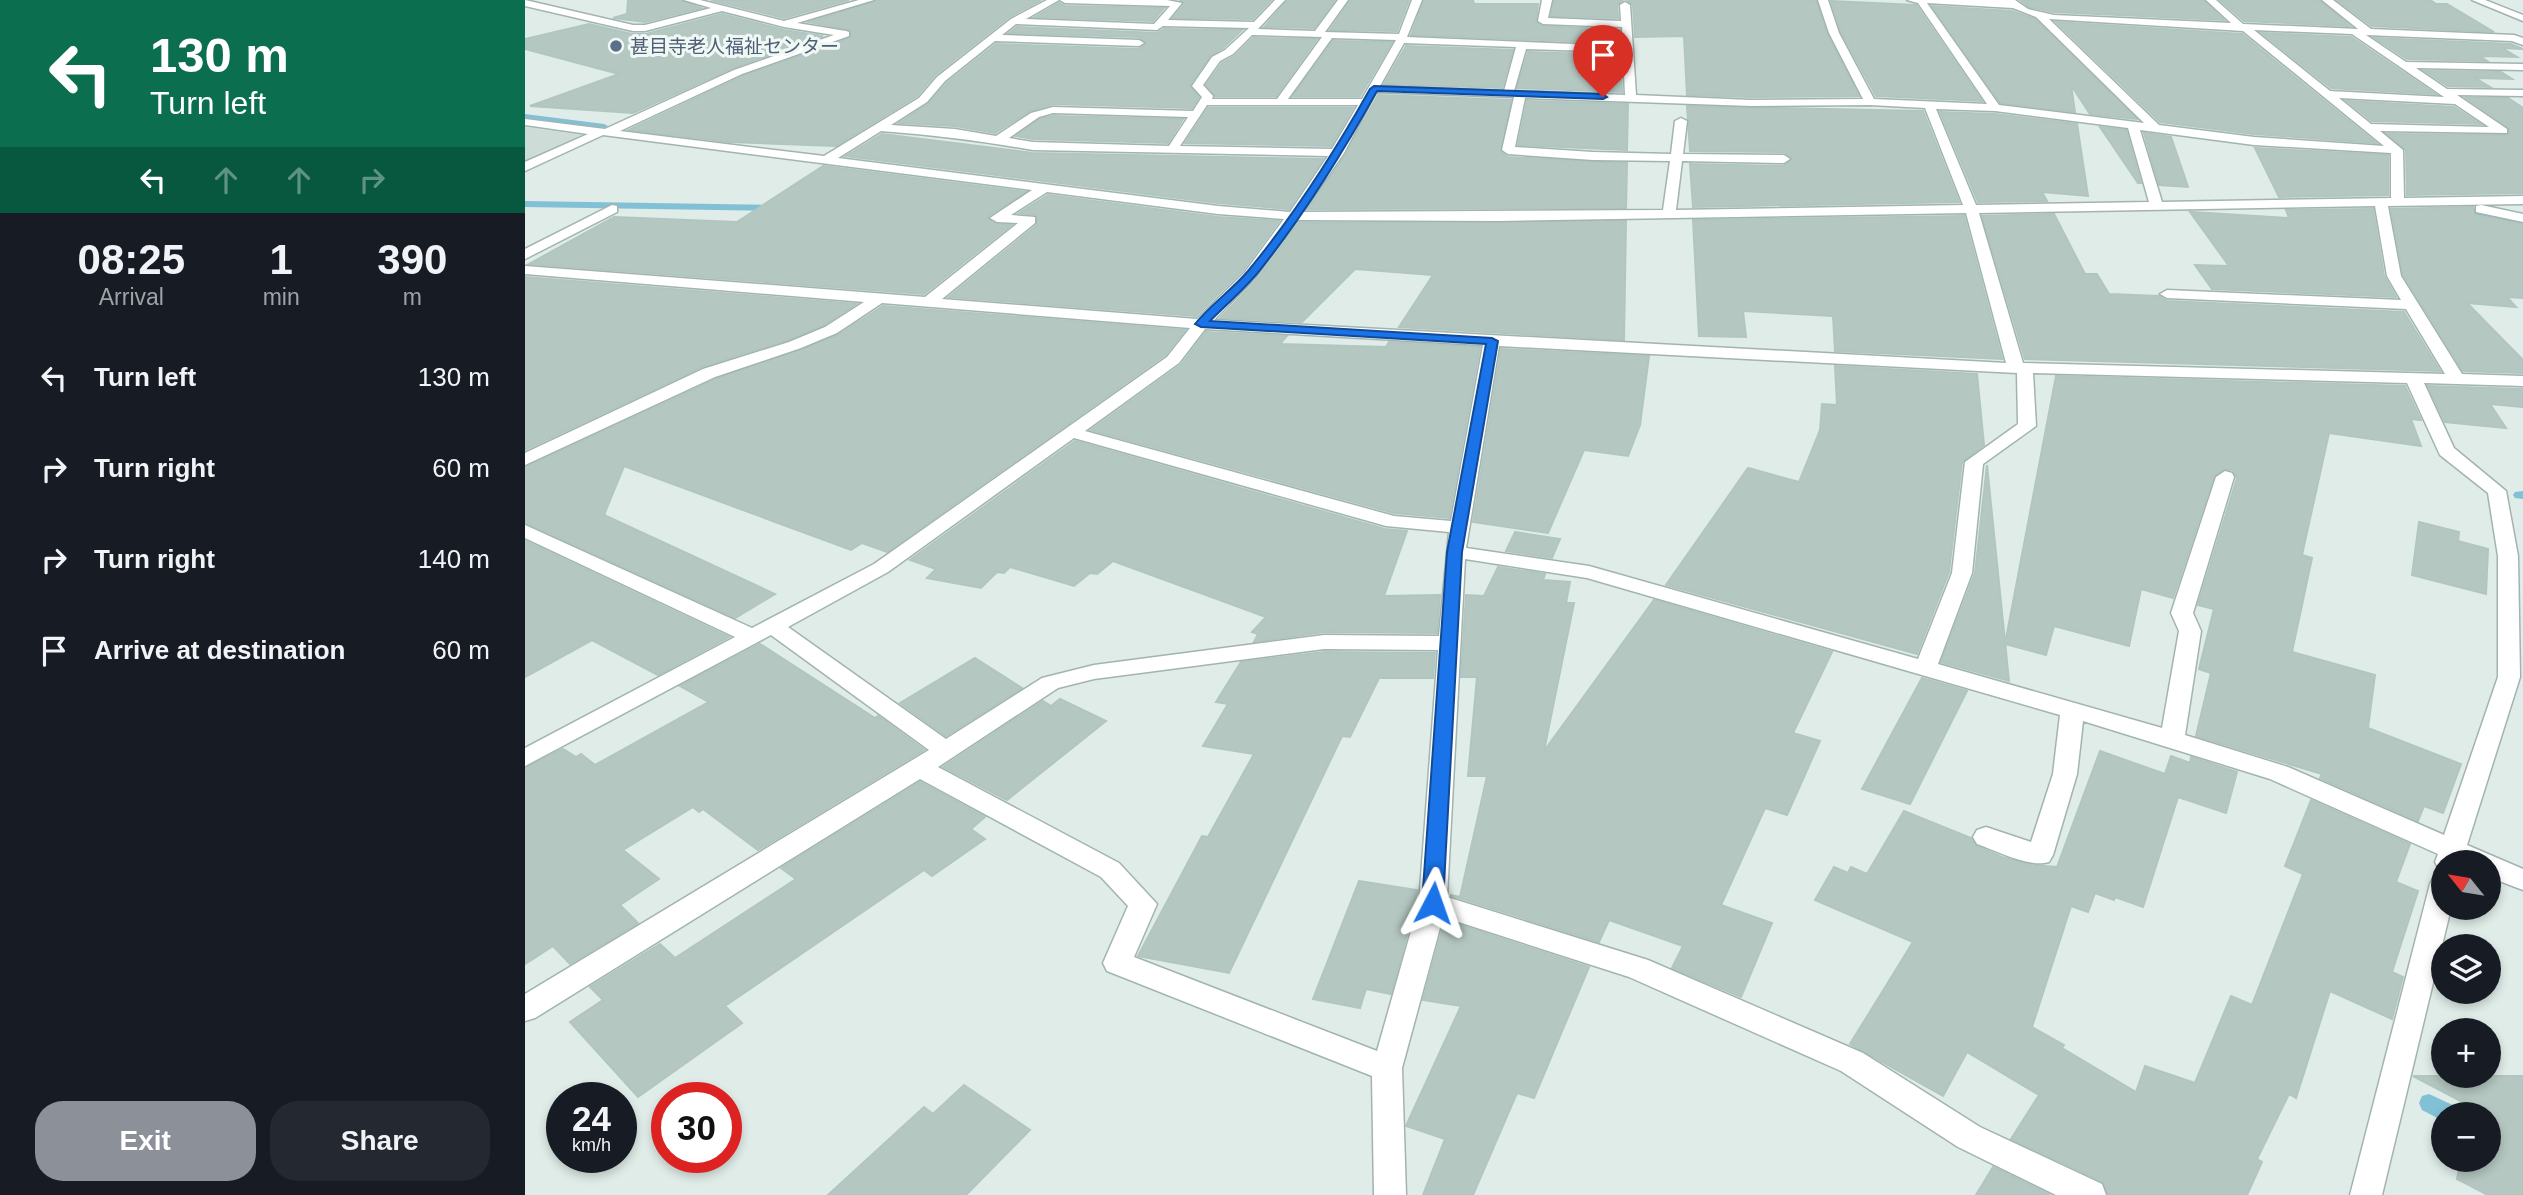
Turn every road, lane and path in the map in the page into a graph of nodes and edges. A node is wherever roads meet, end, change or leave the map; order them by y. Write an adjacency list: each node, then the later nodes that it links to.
1 (533, 0): 15 (street)
2 (689, 0): 20 (street)
3 (870, 0): 25 (street)
4 (1065, 0): 24 (street)
5 (1280, 0): 27 (street)
6 (1343, 0): 31 (street)
7 (1417, 0): 33 (street)
8 (1548, 0): 26 (street)
9 (1823, 0): 53 (street)
10 (1912, 0): 14 (street)
11 (2211, 0): 28 (street)
12 (2327, 0): 30 (street)
13 (2477, 0): 22 (street)
14 (1921, 1): 18 (street); 55 (street)
15 (525, 2): 20 (street)
16 (1032, 2): 17 (street)
17 (1050, 2): 23 (street)
18 (2012, 3): 21 (street)
19 (1625, 5): 26 (street)
20 (719, 9): 25 (street)
21 (2039, 15): 28 (street); 61 (street)
22 (2523, 18)
23 (1014, 21): 24 (street); 32 (street)
24 (1160, 23): 27 (street)
25 (784, 24): 63 (street)
26 (1625, 24): 37 (street)
27 (1254, 28): 31 (street); 50 (street)
28 (2245, 29): 29 (street); 47 (street)
29 (2355, 32): 30 (street); 40 (street)
30 (2370, 33): 34 (street)
31 (1324, 35): 33 (street); 51 (street)
32 (994, 38): 35 (street); 38 (street)
33 (1401, 39): 36 (street); 43 (street)
34 (2523, 42)
35 (1139, 43)
36 (1521, 46): 37 (street); 46 (street)
37 (1628, 48): 48 (street)
38 (979, 50): 39 (street); 60 (street)
39 (992, 51)
40 (2404, 65): 41 (street); 44 (street)
41 (2474, 66): 42 (street); 45 (street)
42 (2523, 67)
43 (1374, 89): 46 (street); 52 (street)
44 (2444, 92): 45 (street); 49 (street)
45 (2520, 93)
46 (1514, 94): 48 (street); 68 (street)
47 (2330, 94): 49 (street); 62 (street)
48 (1630, 98): 53 (street)
49 (2458, 101): 62 (street)
50 (1204, 102): 51 (street); 56 (street)
51 (1279, 102): 52 (street)
52 (1366, 102): 67 (street)
53 (1870, 102): 54 (street)
54 (1929, 105): 55 (street); 78 (street)
55 (1995, 108): 59 (street)
56 (1195, 114): 64 (street); 65 (street)
57 (1681, 121): 68 (street)
58 (525, 122): 63 (street)
59 (2132, 124): 61 (street); 77 (street)
60 (876, 127): 64 (street); 70 (street)
61 (2154, 127): 66 (street)
62 (2372, 127): 66 (street)
63 (604, 132): 70 (street); 71 (street)
64 (996, 142): 65 (street)
65 (1173, 148): 67 (street)
66 (2397, 150): 75 (street)
67 (1338, 153): 81 (street)
68 (1677, 153): 69 (street); 80 (street)
69 (1784, 159)
70 (826, 160): 72 (street)
71 (525, 167)
72 (1045, 188): 81 (street); 87 (street)
73 (2523, 200): 74 (street)
74 (2449, 201): 75 (street); 82 (street)
75 (2398, 202): 76 (street)
76 (2381, 203): 77 (street); 88 (street)
77 (2157, 206): 78 (street)
78 (1971, 208): 80 (street); 91 (street)
79 (612, 209): 83 (street)
80 (1669, 214): 81 (street)
81 (1294, 216): 89 (street)
82 (2523, 218)
83 (525, 255)
84 (525, 270): 86 (street)
85 (2167, 294): 88 (street)
86 (880, 298): 87 (street); 96 (street)
87 (929, 302): 89 (street)
88 (2411, 305): 93 (street)
89 (1201, 324): 90 (street); 95 (street)
90 (1492, 341): 91 (street); 98 (street)
91 (2020, 368): 92 (street); 103 (street)
92 (2413, 378): 93 (street); 111 (street)
93 (2456, 379): 94 (street)
94 (2523, 381)
95 (1071, 432): 98 (street); 101 (street)
96 (525, 460)
97 (2225, 477): 105 (street)
98 (1459, 527): 100 (street)
99 (525, 531): 101 (street)
100 (1455, 552): 102 (street); 103 (street)
101 (764, 632): 106 (street); 107 (street)
102 (1449, 643): 106 (street); 114 (street)
103 (1925, 668): 104 (street)
104 (2072, 710): 105 (street); 109 (street)
105 (2172, 739): 110 (street)
106 (946, 751): 108 (street)
107 (525, 758)
108 (919, 768): 116 (street); 117 (street)
109 (1986, 837)
110 (2436, 850)
111 (2452, 850)
112 (2501, 871): 113 (street)
113 (2523, 880)
114 (1433, 903): 117 (street); 119 (street)
115 (2434, 920): 120 (street)
116 (525, 1009)
117 (1387, 1068): 118 (street)
118 (1390, 1195)
119 (2090, 1195)
120 (2366, 1195)

